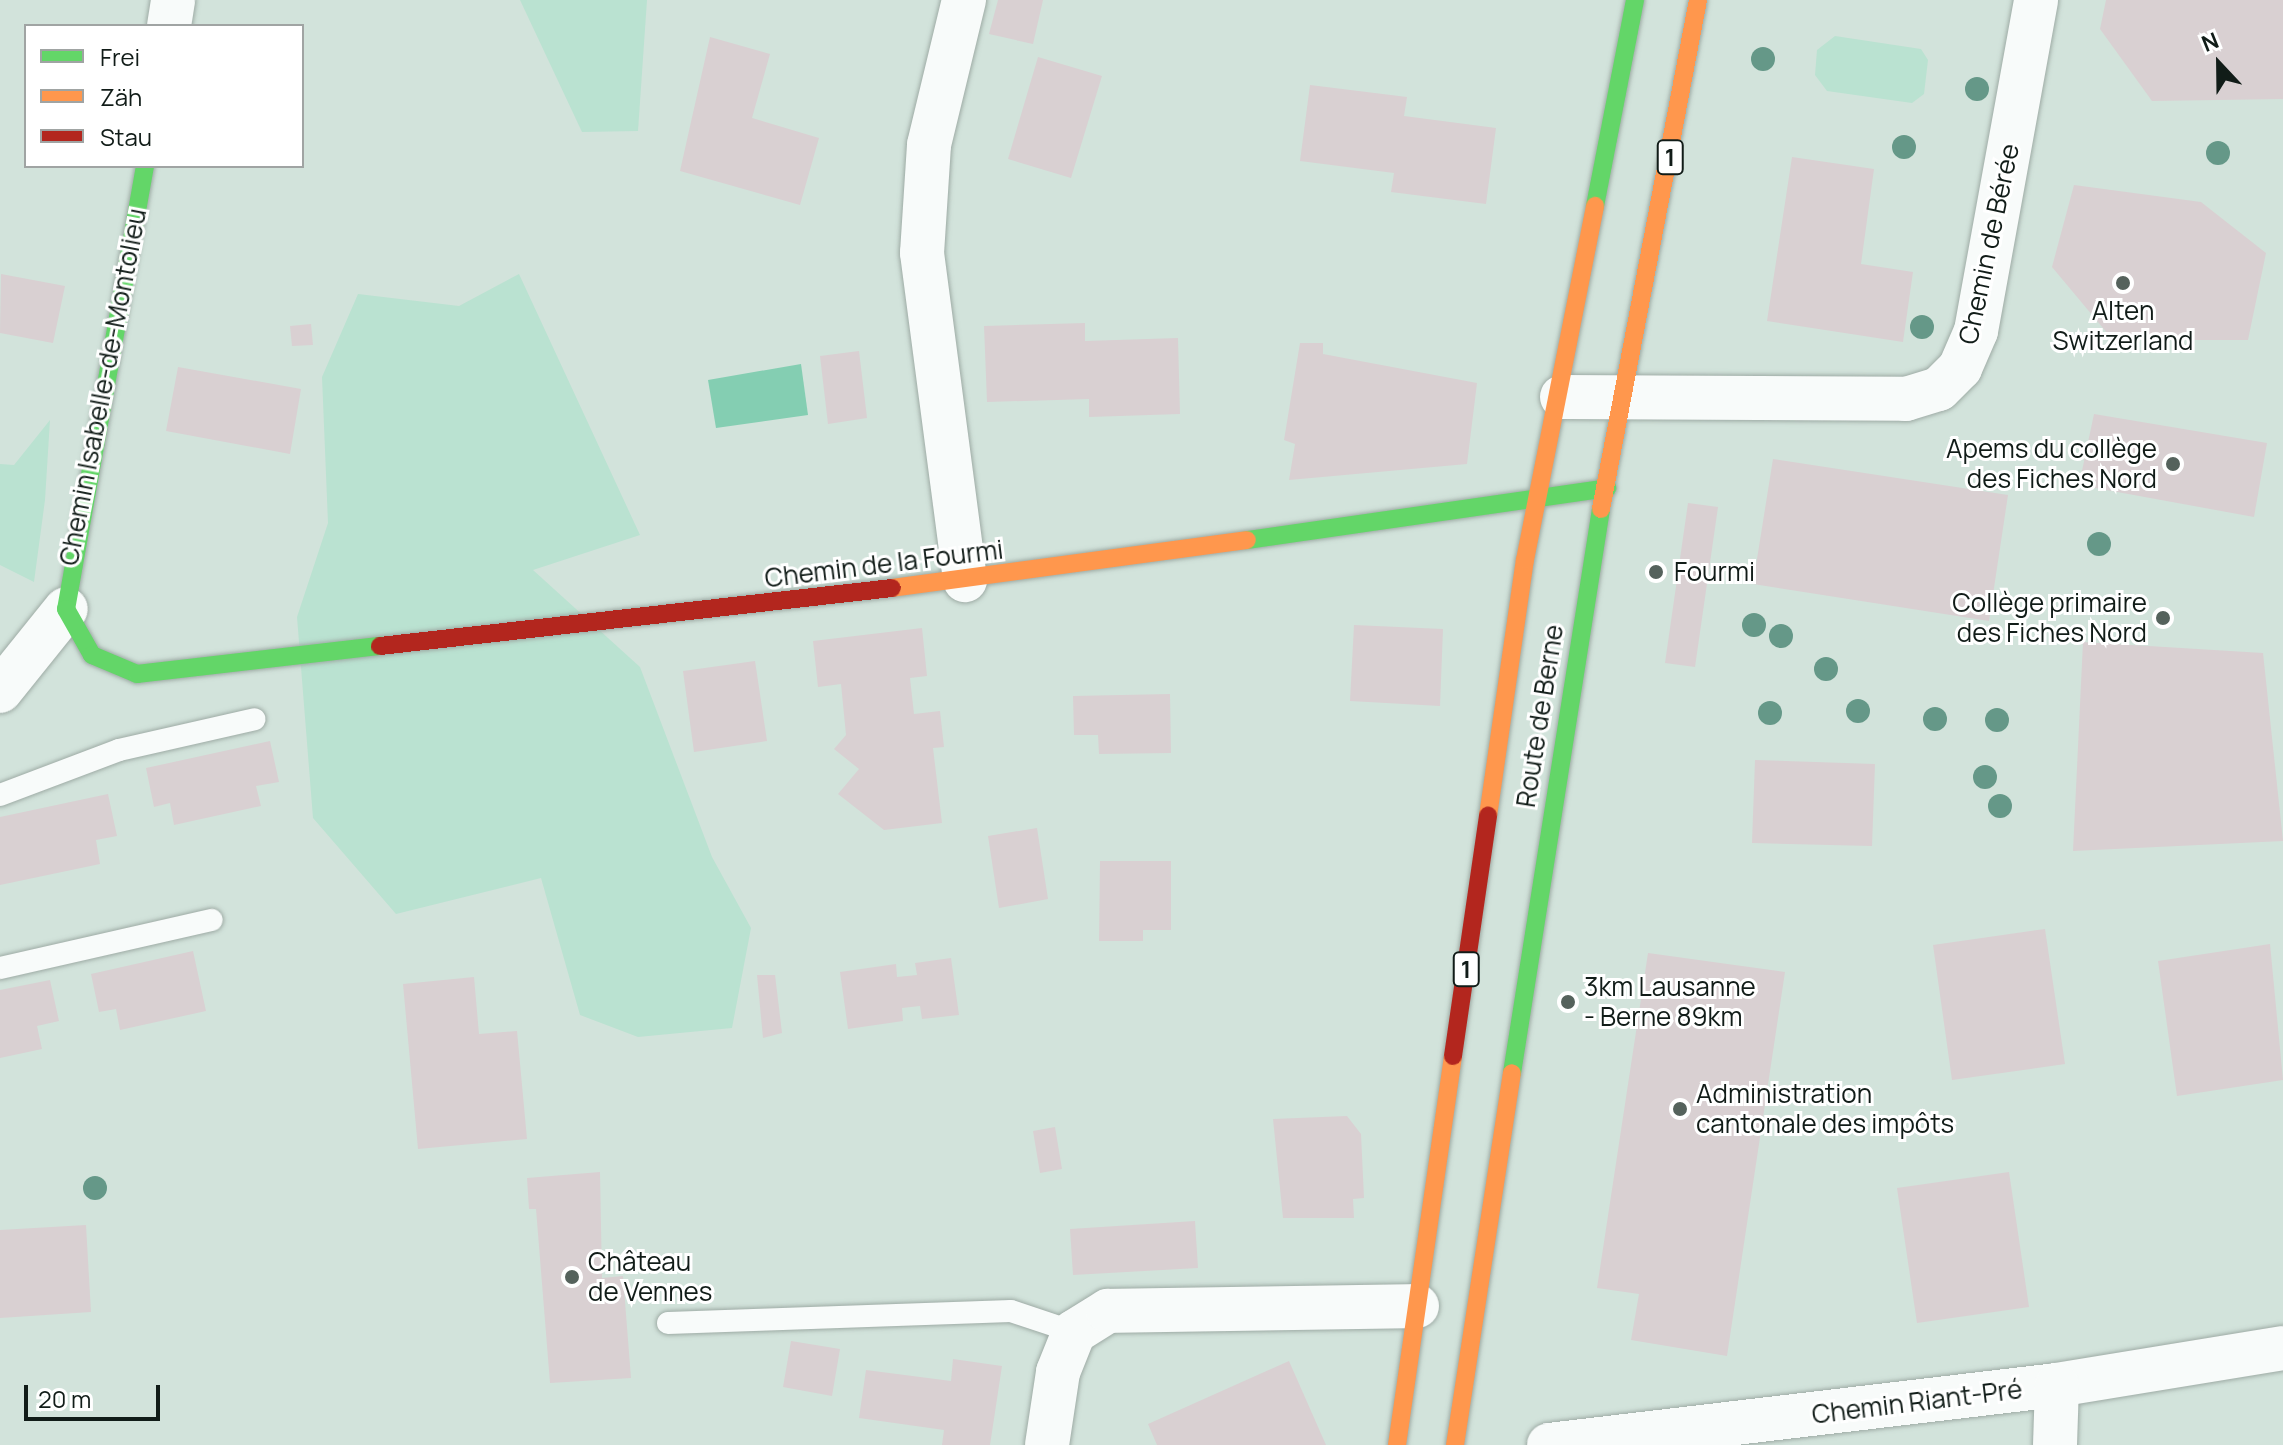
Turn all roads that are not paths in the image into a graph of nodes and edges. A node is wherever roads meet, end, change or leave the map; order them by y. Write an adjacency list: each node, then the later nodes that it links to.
1 (173, 0): 6 (street)
2 (964, 0): 12 (street)
3 (1635, 0): 8 (main road, Route de Berne / 1)
4 (1698, 0): 9 (main road, Route de Berne / 1)
5 (2036, 0): 9 (street, Chemin de Bérée)
6 (169, 24)
7 (145, 168): 13 (main road, Chemin Isabelle-de-Montolieu)
8 (1562, 397): 9 (street, Chemin de Bérée); 11 (main road, Route de Berne / 1)
9 (1626, 398): 10 (main road, Route de Berne / 1)
10 (1607, 488): 11 (main road, Chemin de la Fourmi); 26 (main road, Route de Berne / 1)
11 (1540, 495): 12 (main road, Chemin de la Fourmi); 19 (main road, Route de Berne / 1)
12 (965, 580): 13 (main road, Chemin de la Fourmi)
13 (66, 609): 14 (street)
14 (0, 691)
15 (255, 719): 16 (lane)
16 (0, 795)
17 (212, 920): 18 (lane)
18 (0, 968)
19 (1417, 1306): 21 (street); 25 (main road, Route de Berne / 1)
20 (668, 1323): 21 (lane)
21 (1074, 1332): 24 (street)
22 (2283, 1348): 23 (street, Chemin Riant-Pré)
23 (2057, 1385): 27 (street, Chemin Riant-Pré); 28 (street)
24 (1047, 1445)
25 (1397, 1445)
26 (1455, 1445)
27 (1549, 1445)
28 (2055, 1445)

